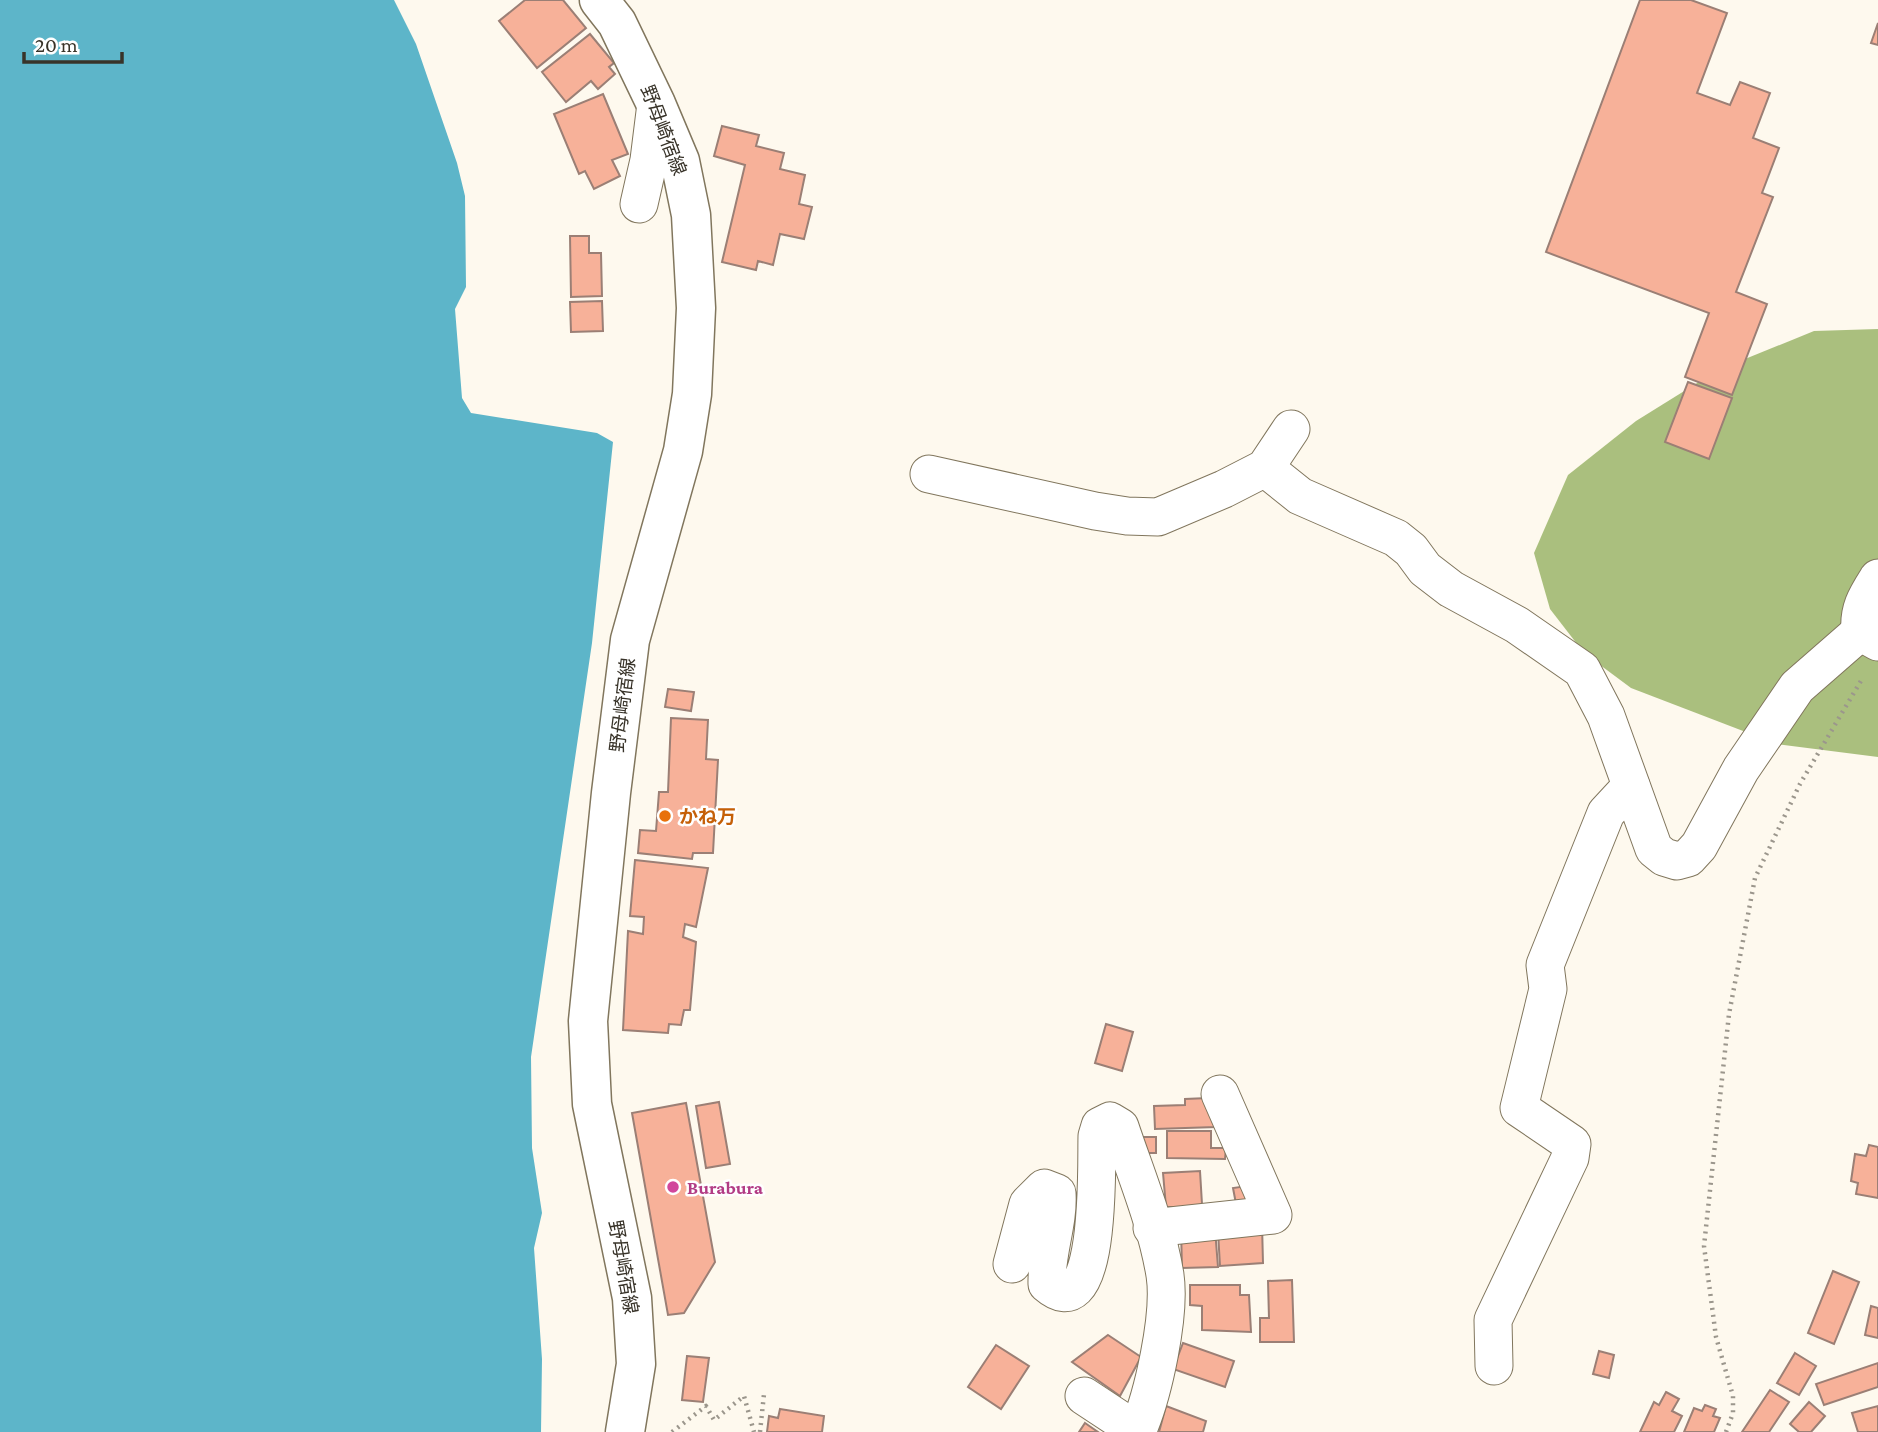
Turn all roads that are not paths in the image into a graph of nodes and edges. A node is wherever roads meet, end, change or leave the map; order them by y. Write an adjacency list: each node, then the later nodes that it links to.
1 (599, 0): 2 (main road, 野母崎宿線)
2 (656, 104): 3 (street); 16 (main road, 野母崎宿線)
3 (639, 204)
4 (1291, 429): 5 (street)
5 (1265, 468): 6 (street); 9 (street)
6 (929, 474)
7 (1878, 578): 8 (street)
8 (1869, 637): 9 (street)
9 (1631, 786): 13 (street)
10 (1220, 1094): 11 (street)
11 (1153, 1228): 12 (street); 15 (street)
12 (1012, 1264)
13 (1494, 1366)
14 (1084, 1396): 15 (street)
15 (1137, 1431)
16 (625, 1432)

